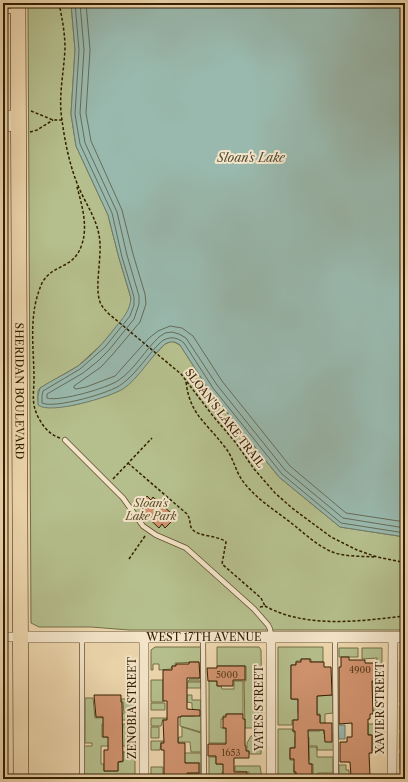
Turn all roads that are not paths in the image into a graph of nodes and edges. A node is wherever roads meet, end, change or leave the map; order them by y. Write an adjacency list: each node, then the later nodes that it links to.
1 (13, 8): 3 (main road, SHERIDAN BOULEVARD)
2 (3, 116): 3 (street)
3 (25, 121): 4 (street); 7 (main road, SHERIDAN BOULEVARD)
4 (3, 126)
5 (66, 440): 11 (lane)
6 (3, 637): 7 (street, WEST 17TH AVENUE)
7 (20, 637): 8 (street, WEST 17TH AVENUE); 15 (main road, SHERIDAN BOULEVARD)
8 (82, 637): 9 (street, WEST 17TH AVENUE); 16 (lane)
9 (144, 637): 10 (street, WEST 17TH AVENUE); 17 (street, ZENOBIA STREET)
10 (203, 637): 11 (street, WEST 17TH AVENUE); 18 (lane)
11 (271, 637): 12 (street, WEST 17TH AVENUE); 19 (street, YATES STREET)
12 (335, 637): 13 (street, WEST 17TH AVENUE); 20 (lane)
13 (393, 637): 14 (street, WEST 17TH AVENUE); 21 (street, XAVIER STREET)
14 (405, 638)
15 (21, 779)
16 (82, 779)
17 (144, 779)
18 (204, 779)
19 (271, 779)
20 (336, 779)
21 (392, 779)

